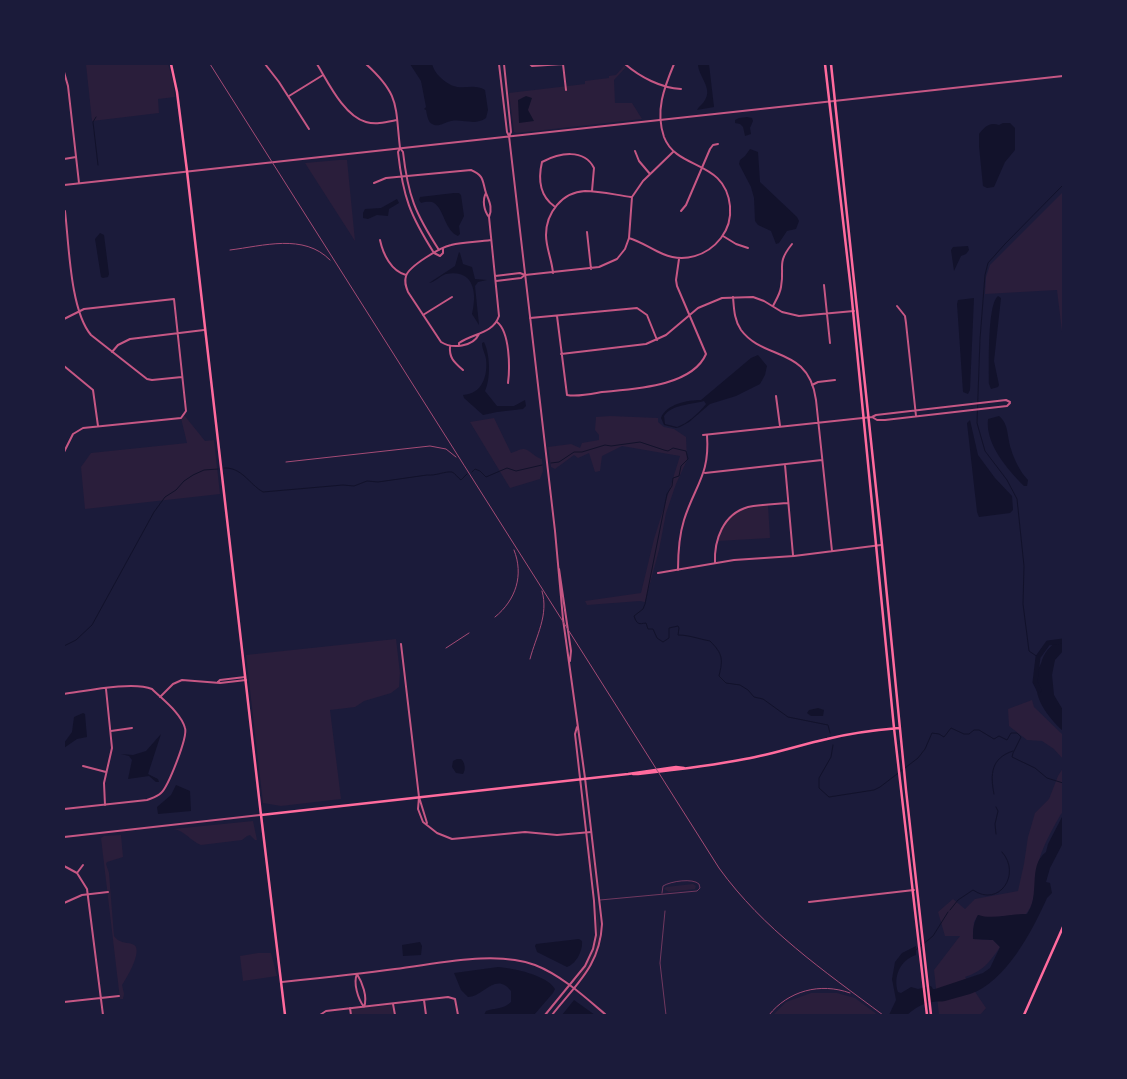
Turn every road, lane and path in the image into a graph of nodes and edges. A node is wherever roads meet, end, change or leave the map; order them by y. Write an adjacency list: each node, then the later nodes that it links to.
1 (171, 64): 33 (main road)
2 (265, 64): 19 (street)
3 (317, 64): 14 (street)
4 (366, 64): 22 (street)
5 (499, 64): 25 (street)
6 (504, 64): 25 (street)
7 (530, 64): 8 (street)
8 (563, 64): 18 (street)
9 (625, 64): 16 (street)
10 (674, 64): 16 (street)
11 (825, 64): 21 (main road)
12 (831, 64): 20 (main road)
13 (64, 72): 30 (street)
14 (323, 74): 19 (street); 22 (street)
15 (1063, 76): 20 (street)
16 (665, 86): 17 (street); 23 (street)
17 (681, 89)
18 (566, 90)
19 (289, 96): 24 (street)
20 (835, 101): 21 (street); 47 (main road)
21 (829, 102): 23 (street); 45 (main road)
22 (397, 120): 27 (street)
23 (662, 120): 25 (street); 29 (street)
24 (309, 129)
25 (509, 136): 27 (street); 72 (street)
26 (718, 144): 32 (street)
27 (400, 148): 33 (street); 35 (street); 36 (street)
28 (635, 151): 34 (street)
29 (673, 152): 32 (street); 34 (street)
30 (76, 157): 31 (street); 37 (street)
31 (64, 159)
32 (702, 167): 49 (street); 56 (street)
33 (188, 172): 37 (street); 89 (main road)
34 (650, 174): 42 (street)
35 (406, 176): 36 (street); 41 (street); 43 (street)
36 (401, 177): 38 (street); 44 (street)
37 (79, 183): 39 (street)
38 (374, 183)
39 (64, 185)
40 (592, 191): 42 (street); 46 (street); 46 (street)
41 (486, 193): 51 (street); 51 (street)
42 (632, 197): 57 (street)
43 (411, 198): 44 (street); 50 (street)
44 (406, 200): 52 (street)
45 (840, 202): 47 (main road); 80 (main road)
46 (555, 207): 69 (street)
47 (846, 210): 81 (main road)
48 (65, 211): 65 (street)
49 (681, 211)
50 (418, 217): 52 (street); 53 (street)
51 (489, 217): 59 (street)
52 (414, 219): 55 (street)
53 (426, 230): 55 (street); 63 (street)
54 (587, 232): 68 (street)
55 (421, 233): 66 (street)
56 (723, 236): 62 (street); 67 (street)
57 (629, 238): 67 (street); 68 (street)
58 (380, 240): 70 (street)
59 (491, 240): 61 (street); 71 (street)
60 (792, 244): 77 (street)
61 (443, 248): 63 (street); 66 (street)
62 (748, 248)
63 (439, 250): 66 (street)
64 (65, 251): 65 (street)
65 (70, 251): 79 (street)
66 (434, 253): 70 (street)
67 (679, 258): 82 (street)
68 (591, 268): 69 (street)
69 (553, 273): 72 (street)
70 (406, 276): 84 (street)
71 (495, 276): 72 (street); 73 (street)
72 (525, 276): 73 (street); 86 (street)
73 (496, 281): 88 (street)
74 (824, 285): 83 (street)
75 (733, 296): 77 (street); 82 (street); 105 (street)
76 (452, 297): 84 (street)
77 (773, 306): 83 (street)
78 (897, 306): 108 (street)
79 (78, 311): 87 (street); 90 (street); 96 (street)
80 (853, 311): 81 (street); 83 (street); 111 (main road)
81 (858, 311): 112 (main road)
82 (690, 314): 92 (street); 97 (street)
83 (828, 314): 93 (street)
84 (423, 315): 95 (street)
85 (557, 316): 86 (street); 92 (street); 97 (street)
86 (530, 318): 135 (street)
87 (64, 319)
88 (497, 322): 91 (street); 104 (street)
89 (205, 330): 90 (street); 131 (main road)
90 (177, 333): 96 (street); 102 (street)
91 (479, 334): 94 (street); 94 (street)
92 (657, 340): 97 (street)
93 (830, 343)
94 (459, 344): 95 (street)
95 (450, 346): 100 (street)
96 (112, 352): 102 (street)
97 (561, 354)
98 (64, 366): 99 (street)
99 (67, 368): 101 (street); 115 (street)
100 (463, 370)
101 (64, 371)
102 (182, 377): 115 (street)
103 (835, 380): 105 (street)
104 (508, 383)
105 (812, 384): 113 (street)
106 (776, 396): 114 (street)
107 (955, 406): 108 (street); 109 (street); 109 (street)
108 (916, 410): 110 (street); 112 (street)
109 (956, 411): 110 (street)
110 (916, 416): 112 (street)
111 (864, 417): 112 (street); 113 (street); 124 (main road)
112 (871, 417): 123 (main road)
113 (818, 422): 114 (street); 119 (street)
114 (780, 426): 116 (street)
115 (98, 427): 118 (street)
116 (707, 434): 117 (street); 121 (street)
117 (703, 435)
118 (64, 452)
119 (822, 460): 120 (street); 125 (street)
120 (785, 465): 121 (street); 122 (street)
121 (705, 473): 128 (street)
122 (788, 503): 126 (street); 127 (street)
123 (882, 545): 124 (street); 138 (main road)
124 (878, 546): 125 (street); 137 (main road)
125 (832, 552): 126 (street)
126 (794, 556): 127 (street)
127 (714, 563): 128 (street)
128 (678, 570): 129 (street)
129 (658, 574)
130 (401, 644): 144 (street)
131 (245, 679): 134 (street); 149 (main road)
132 (106, 689): 133 (street); 134 (street); 139 (street)
133 (64, 694)
134 (160, 697): 145 (street)
135 (577, 727): 142 (street); 143 (street)
136 (132, 728): 139 (street)
137 (894, 728): 138 (main road); 142 (main road); 146 (main road)
138 (900, 728): 147 (main road)
139 (111, 731): 141 (street)
140 (83, 766): 141 (street)
141 (106, 772): 145 (street)
142 (586, 778): 143 (main road); 150 (street)
143 (580, 779): 144 (main road); 151 (street)
144 (419, 797): 149 (main road); 151 (street)
145 (105, 805): 148 (street)
146 (903, 808): 147 (main road); 156 (main road)
147 (908, 808): 157 (main road)
148 (64, 809)
149 (261, 815): 152 (street); 168 (main road)
150 (591, 832): 151 (street); 161 (street)
151 (586, 833): 162 (street)
152 (64, 837)
153 (83, 865): 155 (street)
154 (64, 866): 155 (street)
155 (77, 873): 160 (street)
156 (912, 890): 157 (street); 163 (street); 189 (main road)
157 (917, 890): 190 (main road)
158 (108, 892): 160 (street)
159 (662, 893): 159 (lane); 161 (lane)
160 (89, 895): 164 (street); 172 (street)
161 (600, 900): 162 (lane); 170 (street)
162 (594, 901): 169 (street)
163 (809, 902)
164 (64, 903)
165 (665, 911): 188 (lane)
166 (1063, 927): 191 (main road)
167 (357, 974): 168 (street); 169 (street); 176 (street); 176 (street)
168 (281, 982): 179 (main road)
169 (569, 985): 170 (street); 185 (street)
170 (573, 988): 186 (street); 187 (street)
171 (119, 996): 172 (street)
172 (101, 998): 174 (street); 178 (street)
173 (424, 1000): 175 (street); 183 (street); 184 (street)
174 (64, 1002)
175 (393, 1004): 176 (street); 182 (street)
176 (364, 1007): 177 (street)
177 (350, 1008): 180 (street); 181 (street)
178 (103, 1015)
179 (285, 1015)
180 (321, 1015)
181 (350, 1015)
182 (395, 1015)
183 (426, 1015)
184 (458, 1015)
185 (545, 1015)
186 (552, 1015)
187 (606, 1015)
188 (666, 1015)
189 (927, 1015)
190 (931, 1015)
191 (1024, 1015)

